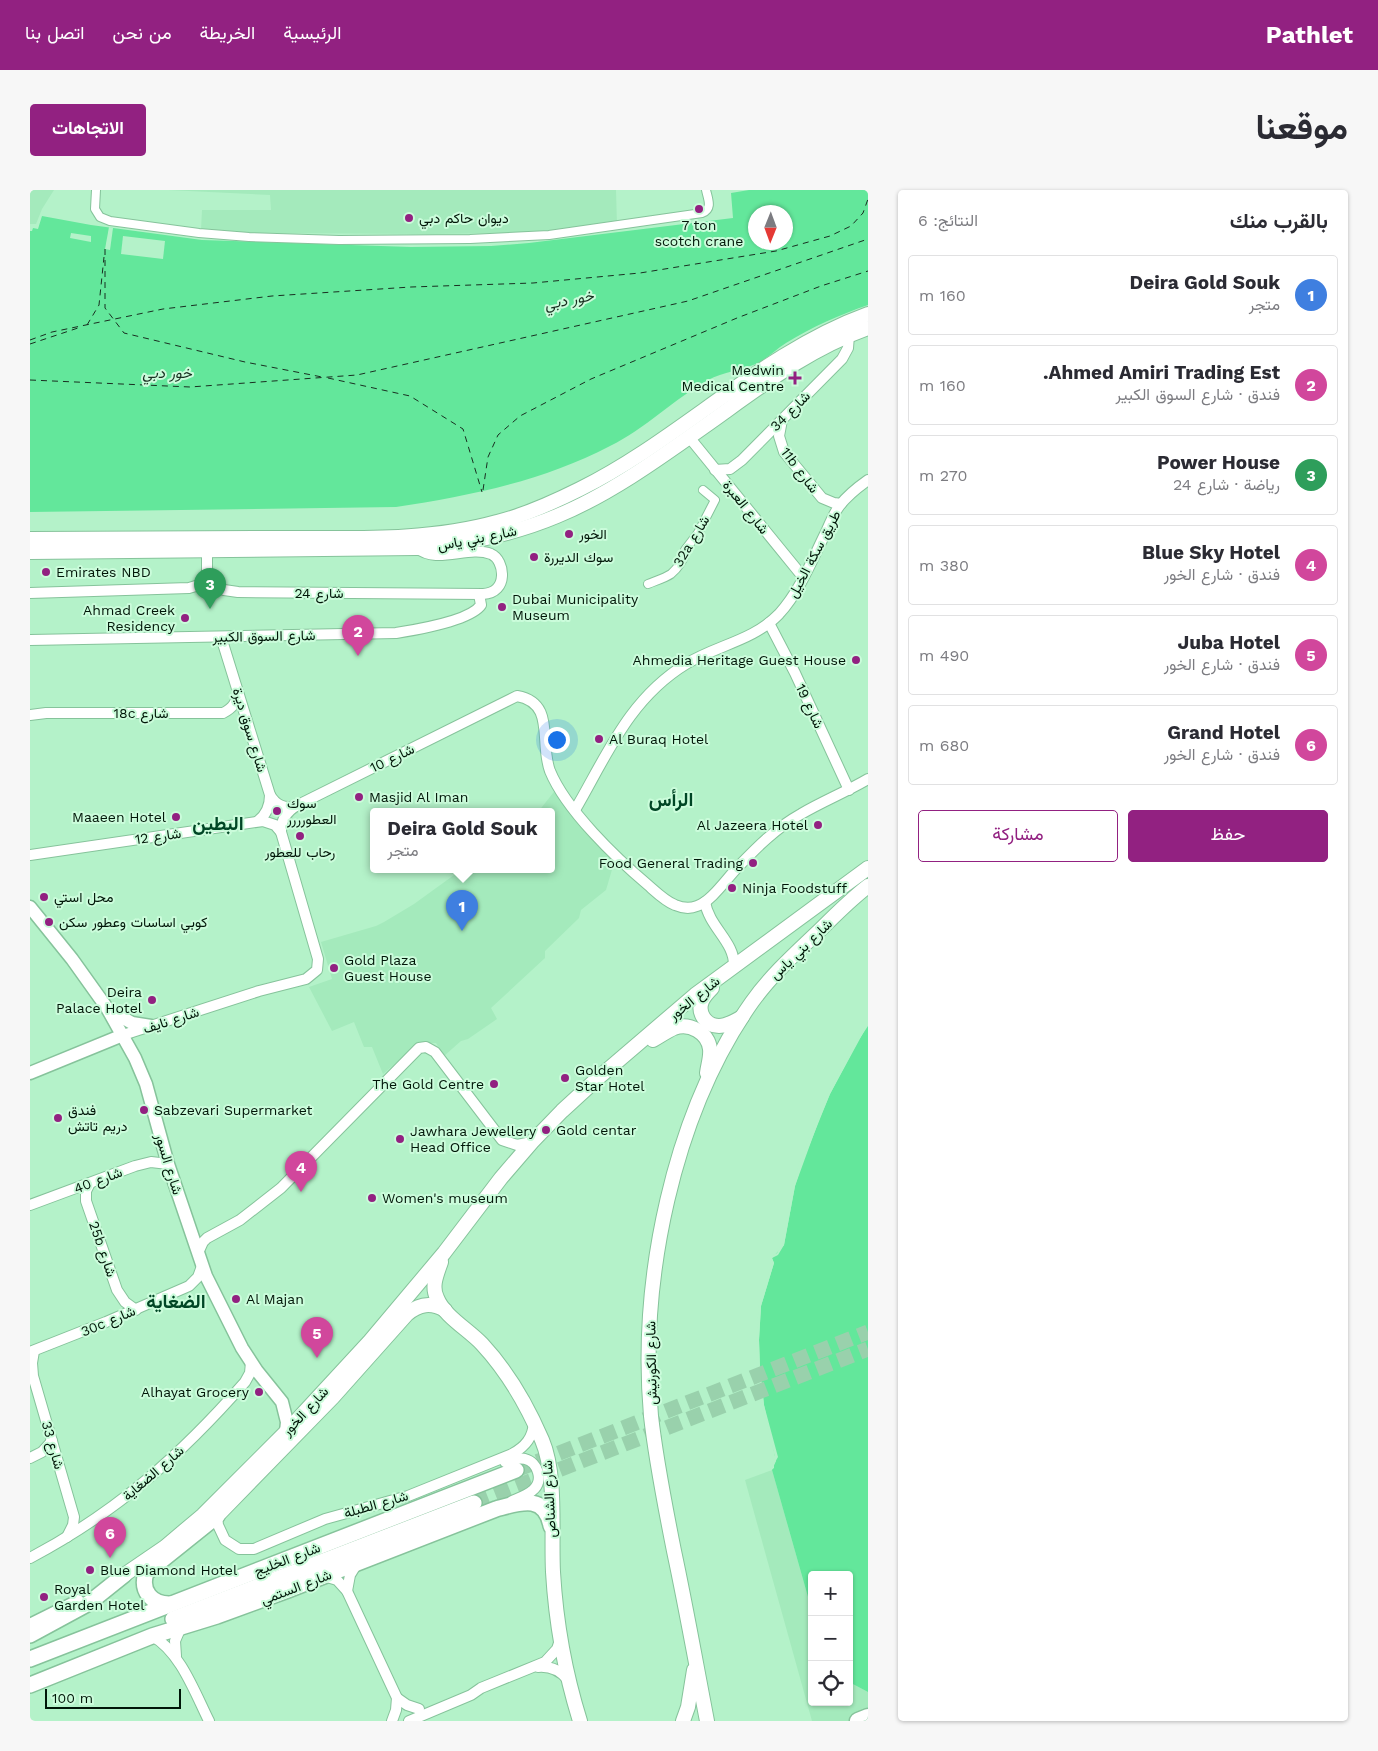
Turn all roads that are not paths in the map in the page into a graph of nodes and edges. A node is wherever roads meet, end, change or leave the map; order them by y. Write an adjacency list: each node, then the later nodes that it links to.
1 (96, 190): 2 (street)
2 (706, 190)
3 (868, 314): 11 (main road, شارع بني ياس)
4 (868, 328): 5 (main road, شارع بني ياس)
5 (849, 335): 6 (street, شارع 34); 7 (main road, شارع بني ياس)
6 (782, 420): 8 (street, شارع 34); 12 (street, 11b شارع)
7 (689, 438): 8 (street, شارع العبرة); 13 (main road, شارع بني ياس)
8 (715, 470): 19 (street, شارع العبرة)
9 (868, 480): 12 (street, طريق سكة الخيل)
10 (703, 490): 21 (street, 32a شارع)
11 (559, 499): 13 (main road); 14 (main road, شارع بني ياس)
12 (841, 504): 19 (street, طريق سكة الخيل)
13 (518, 530): 14 (main road, شارع بني ياس)
14 (456, 537): 15 (main road, شارع بني ياس); 16 (main road, شارع بني ياس)
15 (30, 540)
16 (417, 548): 17 (main road, شارع بني ياس); 23 (street, شارع 24)
17 (207, 550): 18 (main road, شارع بني ياس); 20 (street)
18 (30, 552)
19 (803, 577): 24 (street, طريق سكة الخيل)
20 (207, 578): 22 (street); 23 (street, شارع 24)
21 (648, 584)
22 (30, 593)
23 (479, 594): 25 (street, شارع السوق الكبير)
24 (768, 623): 30 (street, شارع 19); 33 (street, طريق سكة الخيل)
25 (221, 637): 26 (street, شارع السوق الكبير); 27 (street, شارع سوق ديرة)
26 (30, 640)
27 (238, 691): 28 (street, 18c شارع); 31 (street, شارع سوق ديرة)
28 (30, 715)
29 (868, 779): 30 (street)
30 (850, 790): 39 (street)
31 (270, 795): 32 (street); 34 (street)
32 (296, 806): 33 (street, شارع 10); 35 (street)
33 (575, 810): 41 (street)
34 (258, 821): 35 (street); 36 (street, شارع 12)
35 (281, 832): 48 (street, شارع نايف)
36 (30, 855)
37 (868, 868): 44 (main road, شارع الخور)
38 (868, 886): 47 (main road, شارع بني ياس)
39 (705, 902): 41 (street); 42 (street)
40 (30, 907): 46 (street, شارع السور)
41 (691, 908): 42 (street)
42 (708, 916): 43 (street)
43 (730, 947): 44 (street); 45 (street)
44 (751, 953): 45 (main road, شارع الخور)
45 (730, 969): 47 (main road); 51 (main road, شارع الخور)
46 (107, 1008): 48 (street); 49 (street, شارع السور)
47 (742, 1018): 54 (main road, شارع الكورنيش)
48 (151, 1026): 49 (street, شارع نايف)
49 (123, 1035): 50 (street, شارع نايف); 52 (street, شارع السور)
50 (96, 1046): 52 (street); 53 (street, شارع نايف)
51 (624, 1056): 54 (main road); 55 (main road, شارع الخور)
52 (135, 1058): 56 (street, شارع السور)
53 (30, 1073)
54 (700, 1100): 88 (main road, شارع الكورنيش)
55 (532, 1142): 59 (main road, شارع الخور); 60 (street)
56 (168, 1164): 57 (street, شارع 40); 60 (street, شارع السور)
57 (90, 1183): 58 (street, شارع 40); 61 (street, 25b شارع)
58 (30, 1205)
59 (444, 1253): 62 (main road, شارع الشناص); 66 (main road, شارع الخور)
60 (200, 1260): 61 (street, 30c شارع); 64 (street, شارع السور)
61 (136, 1310): 63 (street, 30c شارع)
62 (445, 1310): 65 (main road, شارع الشناص); 73 (main road, شارع الخور)
63 (32, 1352): 67 (street, شارع 33)
64 (251, 1362): 66 (street, شارع السور); 75 (street, شارع الضغاية)
65 (534, 1421): 69 (street, شارع الطبلة); 74 (main road, شارع الشناص)
66 (286, 1432): 78 (main road, شارع الخور)
67 (52, 1442): 68 (street); 75 (street, شارع 33)
68 (30, 1458)
69 (482, 1467): 72 (street); 73 (street, شارع الطبلة)
70 (516, 1470): 81 (main road, شارع الخليج)
71 (474, 1503): 91 (main road, شارع الخليج)
72 (496, 1509): 74 (main road, شارع الستمي); 77 (main road, شارع الستمي)
73 (217, 1516): 81 (main road)
74 (551, 1526): 86 (main road, شارع الشناص)
75 (66, 1539): 76 (street, شارع الضغاية)
76 (30, 1558)
77 (358, 1562): 79 (main road, شارع الستمي); 80 (street)
78 (124, 1575): 82 (street, شارع الخور); 84 (main road)
79 (322, 1576): 80 (street); 83 (main road, شارع الستمي)
80 (347, 1591): 94 (street)
81 (172, 1604): 89 (main road, شارع الخليج)
82 (30, 1625)
83 (180, 1627): 85 (main road, شارع الستمي); 87 (street)
84 (30, 1635)
85 (152, 1636): 87 (street); 93 (main road, شارع الستمي)
86 (560, 1640): 90 (street); 92 (main road, شارع الشناص)
87 (176, 1657): 98 (street)
88 (695, 1657): 95 (main road, شارع الكورنيش); 102 (main road)
89 (30, 1660)
90 (536, 1667): 92 (street); 96 (street)
91 (30, 1677)
92 (569, 1681): 101 (main road, شارع الشناص)
93 (30, 1685)
94 (397, 1698): 96 (street); 99 (street)
95 (705, 1706): 103 (main road, شارع الكورنيش); 104 (main road)
96 (420, 1715): 99 (street); 100 (street)
97 (868, 1718): 105 (highway)
98 (209, 1721)
99 (393, 1721)
100 (409, 1721)
101 (580, 1721)
102 (683, 1721)
103 (707, 1721)
104 (716, 1721)
105 (858, 1721)

